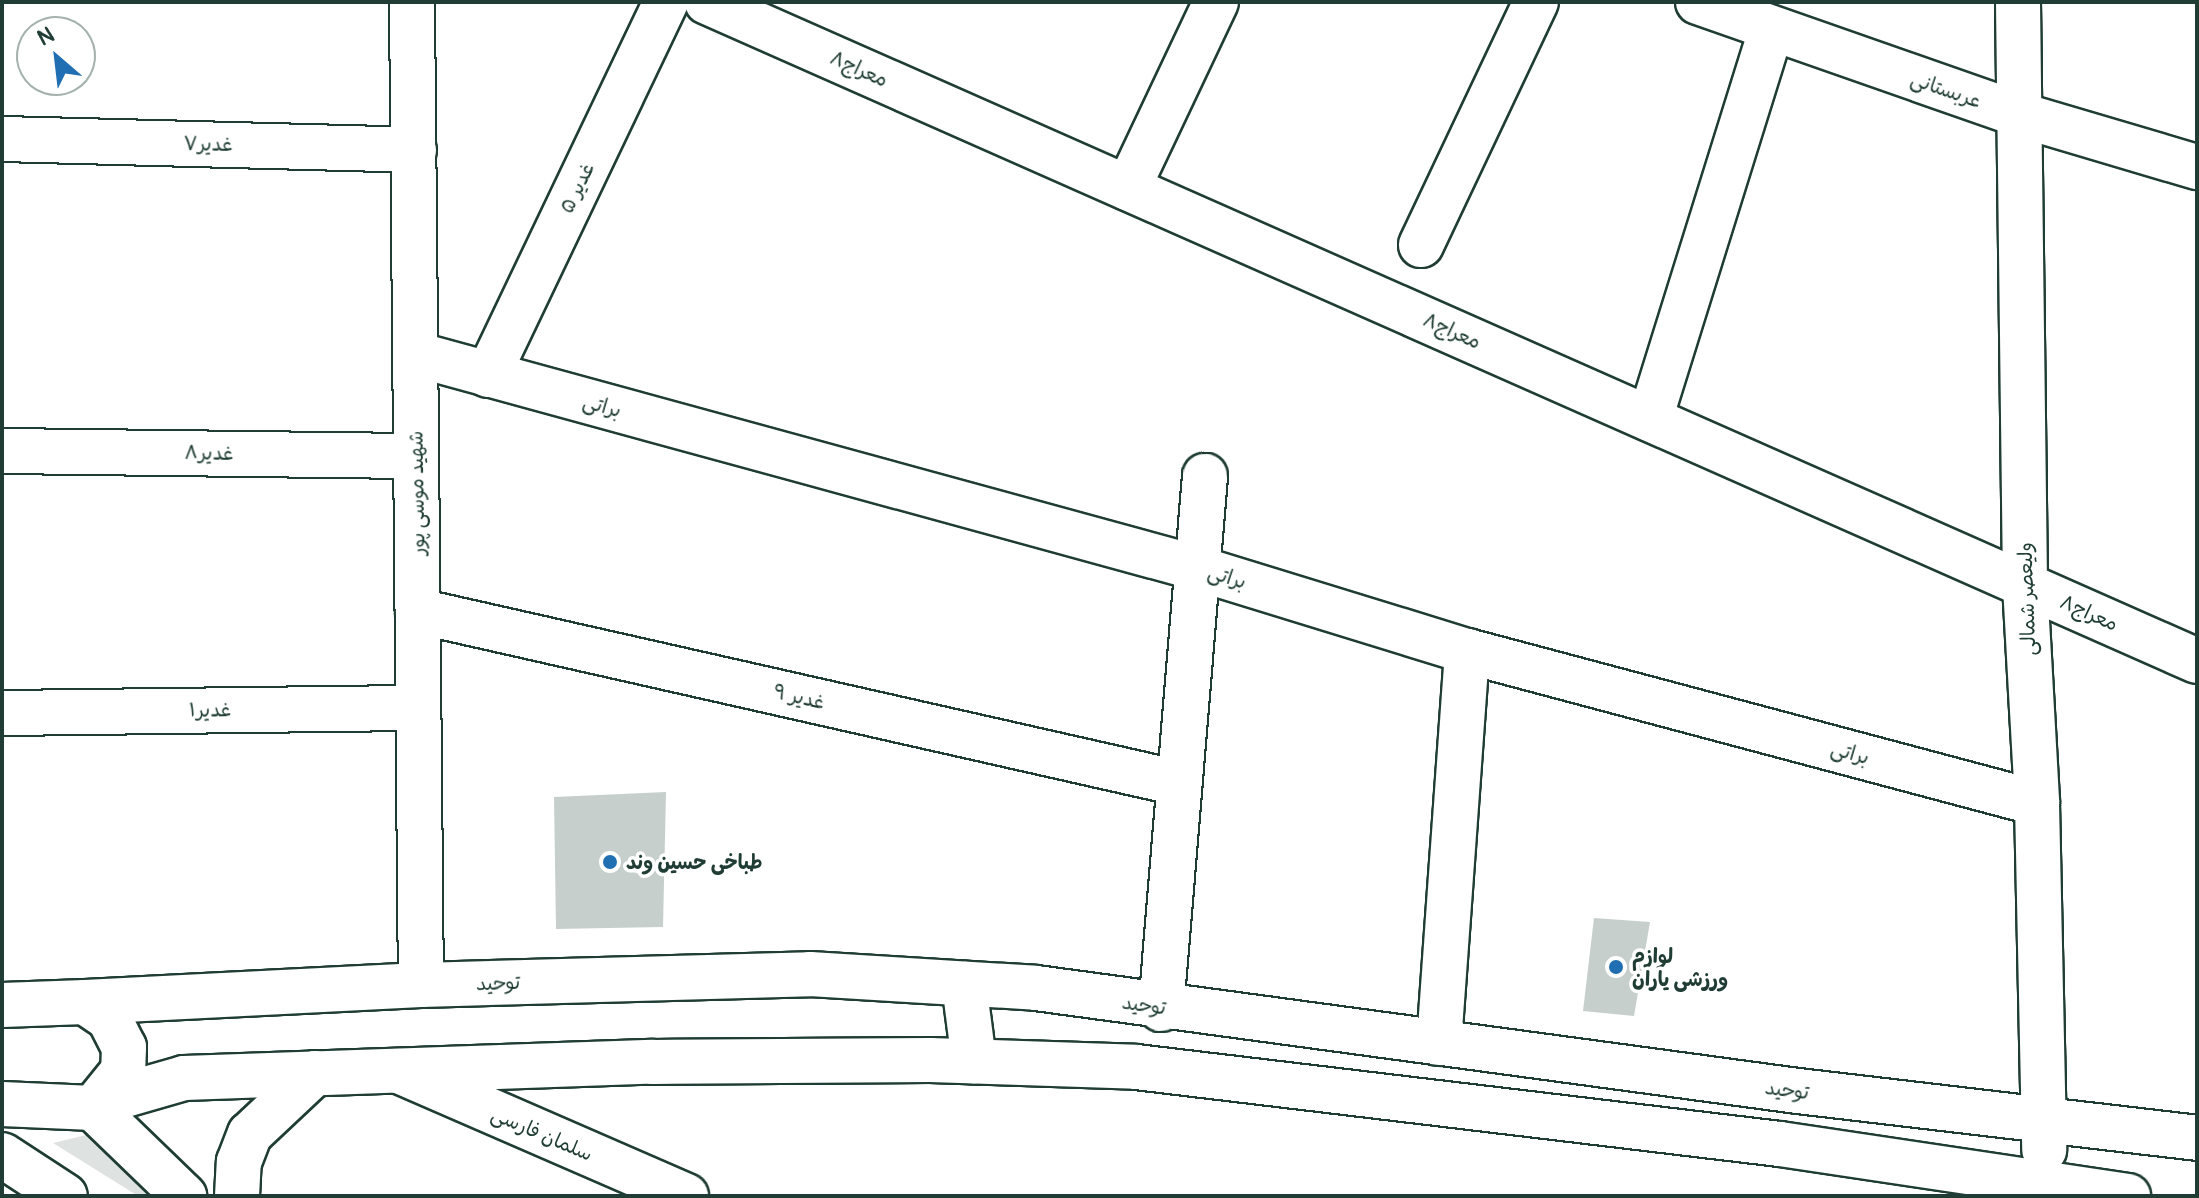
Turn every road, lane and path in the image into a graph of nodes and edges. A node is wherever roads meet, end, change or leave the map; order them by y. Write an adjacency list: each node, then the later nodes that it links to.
1 (412, 2): 11 (street, شهید موسی پور)
2 (666, 2): 16 (street, غدیر ۵)
3 (707, 2): 13 (street, معراج۸)
4 (1216, 2): 13 (street)
5 (1536, 2): 14 (street)
6 (1698, 2): 8 (street, عربستانی)
7 (2018, 2): 9 (street, ولیعصر شمالی)
8 (1771, 31): 9 (street, عربستانی); 17 (street)
9 (2021, 115): 12 (street, عربستانی); 22 (street, ولیعصر شمالی)
10 (2, 139): 11 (street, غدیر۷)
11 (414, 150): 15 (street, شهید موسی پور)
12 (2197, 167)
13 (1128, 188): 17 (street, معراج۸)
14 (1421, 245)
15 (415, 354): 16 (street, براتی); 19 (street, شهید موسی پور)
16 (488, 375): 21 (street, براتی)
17 (1650, 419): 22 (street, معراج۸)
18 (2, 451): 19 (street, غدیر۸)
19 (416, 456): 23 (street, شهید موسی پور)
20 (1205, 476): 21 (street)
21 (1197, 568): 24 (street, براتی); 28 (street)
22 (2025, 585): 25 (street, معراج۸); 29 (street, ولیعصر شمالی)
23 (418, 611): 26 (street, شهید موسی پور); 28 (street, غدیر ۹)
24 (1467, 651): 29 (street, براتی); 35 (street)
25 (2197, 661)
26 (418, 708): 27 (street, غدیر۱); 31 (street, شهید موسی پور)
27 (2, 713)
28 (1179, 783): 34 (street)
29 (2037, 803): 41 (street, ولیعصر شمالی)
30 (964, 984): 31 (street, توحید); 34 (street, توحید); 36 (street)
31 (421, 985): 32 (street, توحید)
32 (85, 1002): 33 (street, توحید); 40 (street)
33 (2, 1005)
34 (1161, 1009): 35 (street, توحید)
35 (1439, 1043): 41 (street, توحید)
36 (974, 1061): 37 (street); 44 (street)
37 (399, 1071): 38 (street); 48 (street, سلمان فارسی)
38 (315, 1073): 40 (street); 47 (street)
39 (2, 1104): 40 (street)
40 (98, 1104): 46 (street)
41 (2044, 1120): 42 (street, توحید); 44 (street, ولیعصر شمالی)
42 (2197, 1138)
43 (2, 1155): 45 (street)
44 (2045, 1189): 49 (street)
45 (65, 1196)
46 (184, 1196)
47 (237, 1196)
48 (686, 1196)
49 (2128, 1196)

